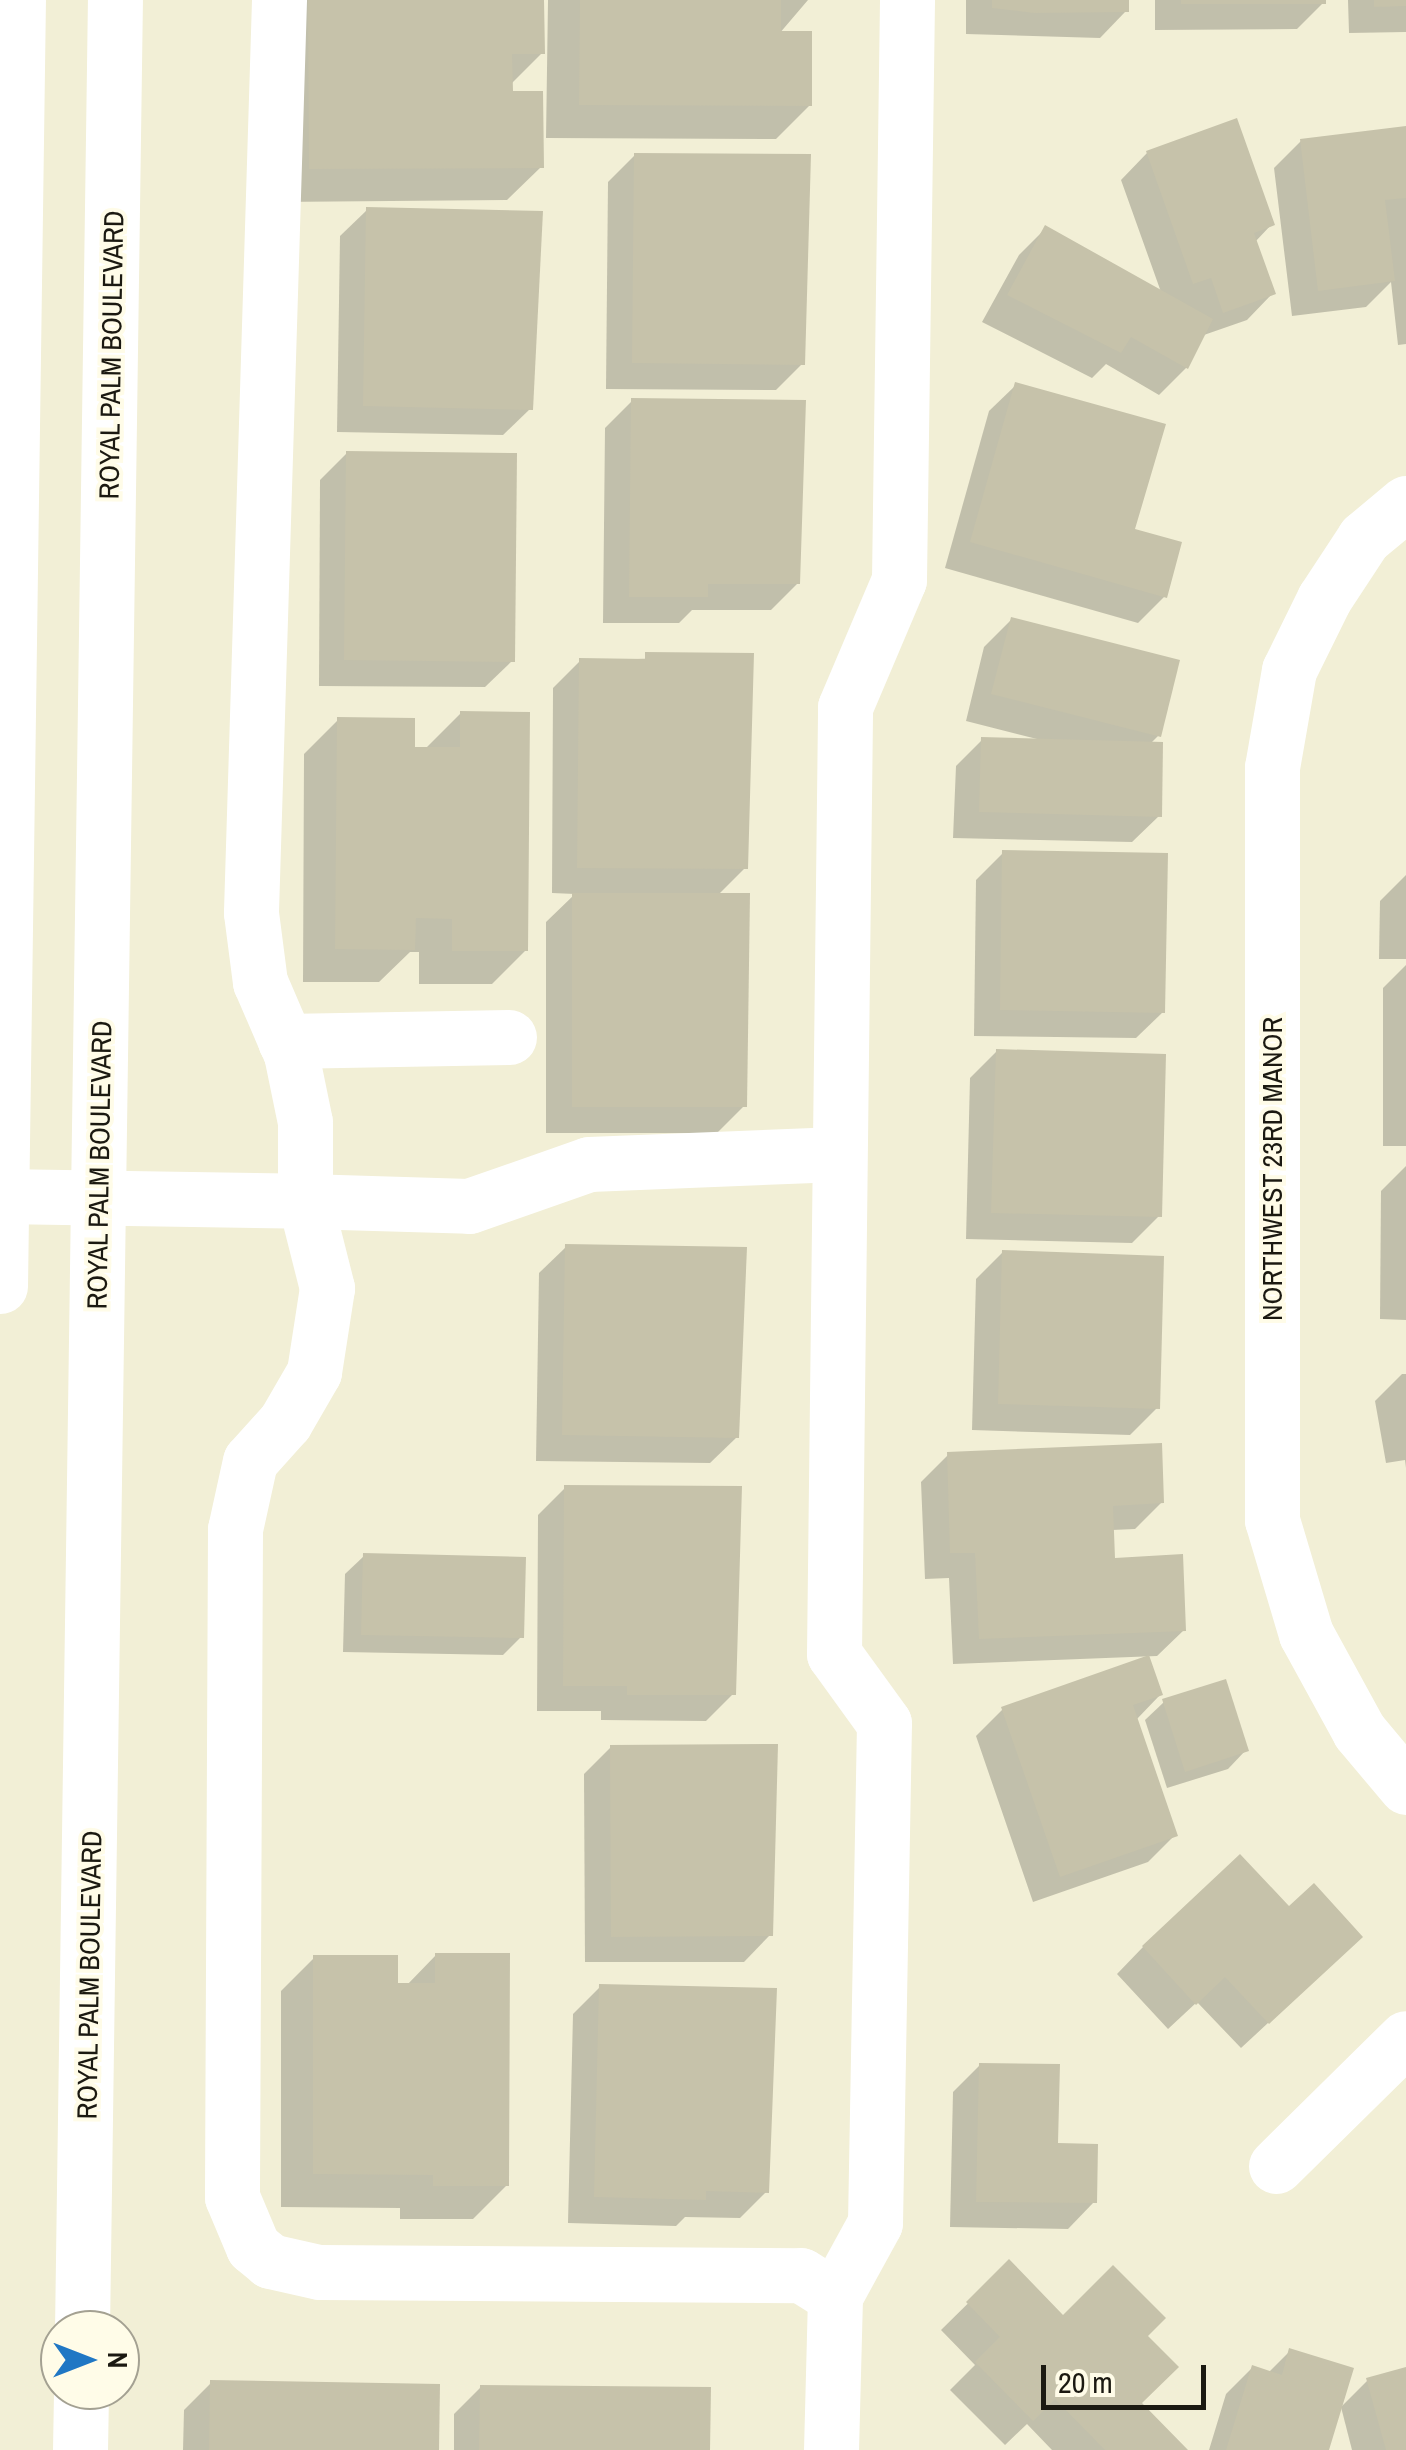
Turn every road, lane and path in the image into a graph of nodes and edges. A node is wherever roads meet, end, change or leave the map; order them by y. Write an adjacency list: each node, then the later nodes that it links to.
1 (18, 0): 9 (street)
2 (115, 0): 10 (street, ROYAL PALM BOULEVARD)
3 (279, 0): 7 (street)
4 (906, 0): 8 (street)
5 (1406, 503): 13 (street, NORTHWEST 23RD MANOR)
6 (509, 1036): 7 (street)
7 (285, 1040): 11 (street)
8 (840, 1154): 11 (street); 16 (street)
9 (1, 1196): 10 (street); 12 (street)
10 (98, 1197): 11 (street); 17 (street, ROYAL PALM BOULEVARD)
11 (305, 1202): 16 (street)
12 (0, 1286)
13 (1406, 1787)
14 (1406, 2038): 15 (street)
15 (1276, 2166)
16 (835, 2296): 20 (street)
17 (82, 2310)
18 (81, 2410): 19 (street)
19 (80, 2450)
20 (831, 2450)

